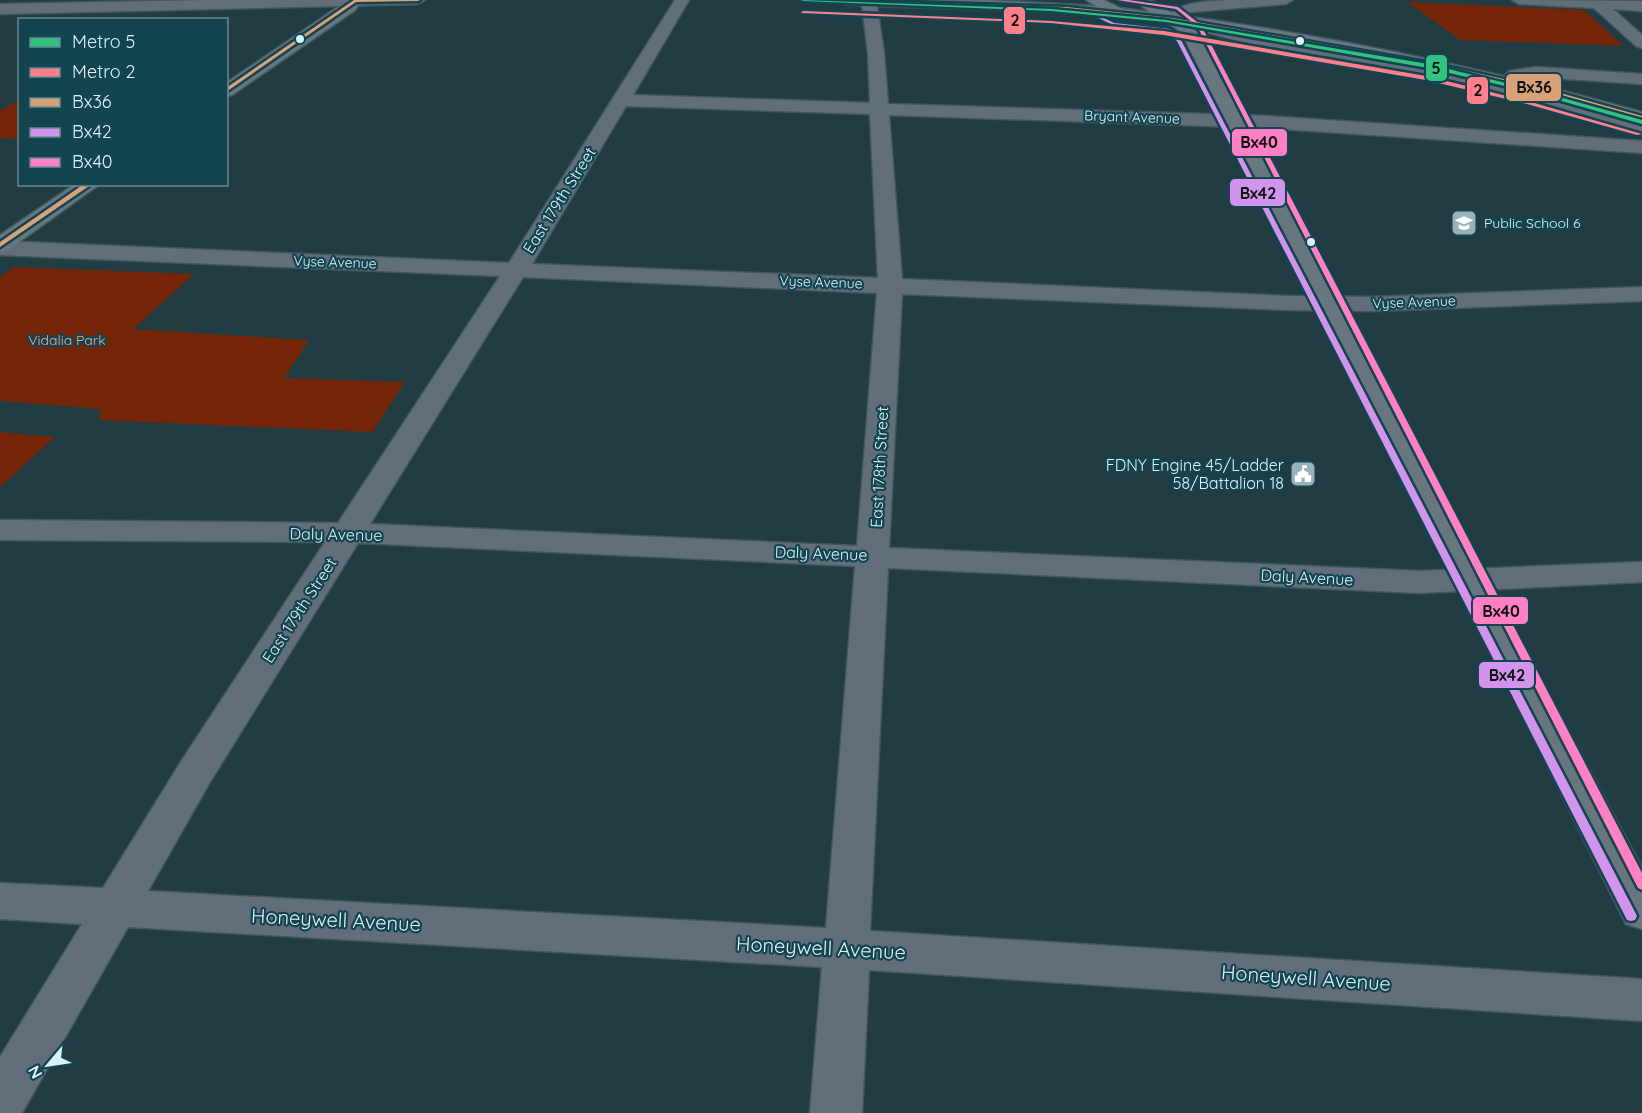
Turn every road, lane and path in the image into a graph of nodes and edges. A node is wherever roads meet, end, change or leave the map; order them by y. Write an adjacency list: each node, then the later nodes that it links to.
1 (418, 0): 8 (street)
2 (682, 0): 20 (street, East 179th Street)
3 (844, 0): 9 (street)
4 (1093, 0): 13 (main road)
5 (1141, 0): 14 (main road)
6 (1286, 0): 14 (street)
7 (1519, 0): 10 (street)
8 (356, 1): 12 (street); 19 (main road)
9 (869, 1): 13 (street); 21 (street, East 178th Street)
10 (1598, 3): 11 (street); 15 (street)
11 (1640, 5)
12 (0, 9)
13 (1116, 12): 14 (main road)
14 (1173, 19): 16 (main road); 24 (main road); 25 (street)
15 (1642, 43)
16 (1379, 54): 17 (street); 23 (main road)
17 (1515, 75): 18 (street); 22 (street)
18 (1642, 79)
19 (228, 90)
20 (622, 100): 21 (street, Bryant Avenue); 29 (street, East 179th Street)
21 (880, 108): 24 (street, Bryant Avenue); 30 (street, East 178th Street)
22 (1642, 109)
23 (1642, 118)
24 (1236, 121): 26 (street, Bryant Avenue); 32 (main road)
25 (1642, 126)
26 (1642, 147)
27 (87, 186): 28 (main road)
28 (0, 247): 29 (street, Vyse Avenue)
29 (516, 270): 30 (street, Vyse Avenue); 34 (street, East 179th Street)
30 (890, 285): 32 (street, Vyse Avenue); 35 (street, East 178th Street)
31 (1642, 294): 32 (street, Vyse Avenue)
32 (1330, 304): 37 (main road)
33 (0, 531): 34 (street, Daly Avenue)
34 (349, 533): 35 (street, Daly Avenue); 39 (street, East 179th Street)
35 (873, 555): 37 (street, Daly Avenue); 41 (street, East 178th Street)
36 (1642, 572): 37 (street, Daly Avenue)
37 (1472, 580): 40 (main road)
38 (0, 901): 39 (street, Honeywell Avenue)
39 (116, 908): 41 (street, Honeywell Avenue); 43 (street, East 179th Street)
40 (1642, 911)
41 (846, 949): 42 (street, Honeywell Avenue); 44 (street, East 178th Street)
42 (1642, 1000)
43 (0, 1103)
44 (836, 1113)

